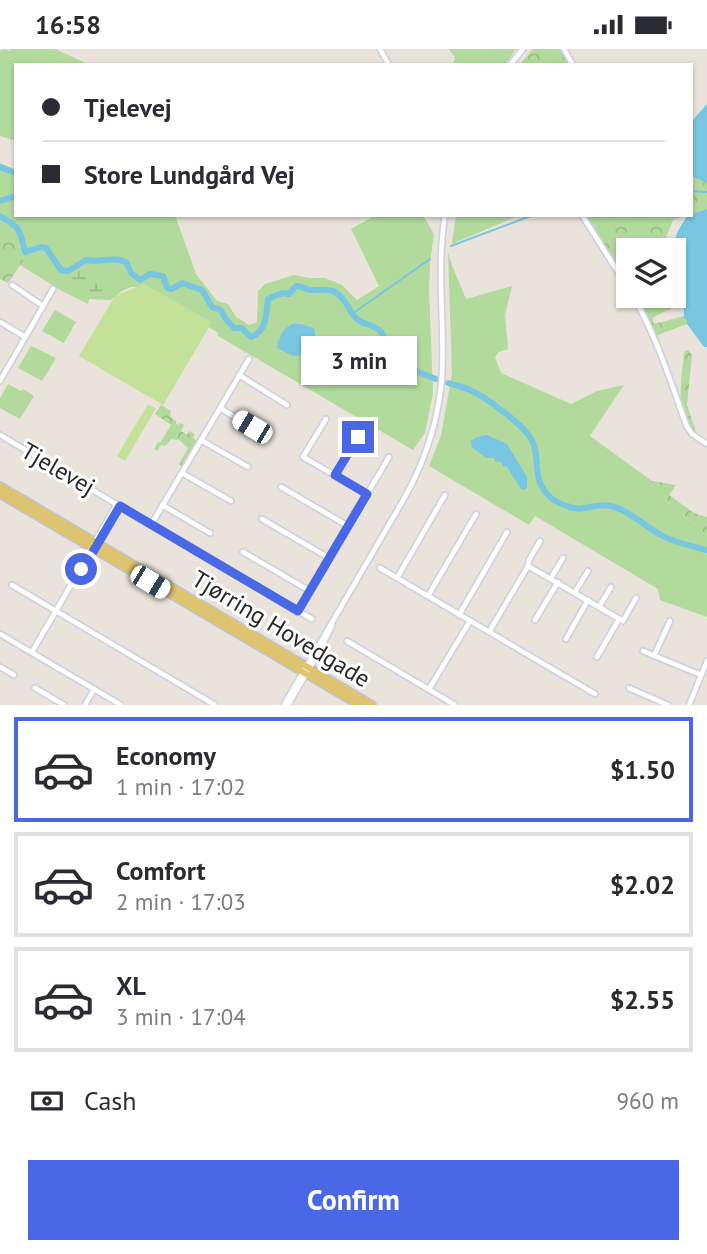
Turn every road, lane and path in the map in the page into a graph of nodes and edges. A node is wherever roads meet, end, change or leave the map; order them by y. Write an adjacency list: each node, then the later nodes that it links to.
1 (523, 49): 2 (street)
2 (512, 63)
3 (445, 217): 80 (street)
4 (583, 217): 5 (street)
5 (616, 269)
6 (12, 285): 8 (street)
7 (53, 289): 8 (street)
8 (43, 306): 11 (street)
9 (640, 308): 24 (street)
10 (0, 322): 11 (street)
11 (25, 337): 14 (street)
12 (249, 359): 15 (street)
13 (0, 368): 14 (street)
14 (6, 371): 16 (street)
15 (239, 375): 17 (street); 18 (street)
16 (0, 381)
17 (287, 405)
18 (220, 408): 21 (street); 23 (street)
19 (326, 419): 28 (street)
20 (0, 435): 35 (street, Tjelevej)
21 (268, 437)
22 (358, 437): 28 (street)
23 (201, 440): 26 (street); 27 (street)
24 (707, 444)
25 (389, 457): 32 (street)
26 (248, 467)
27 (181, 473): 34 (street); 36 (street)
28 (335, 475): 32 (street)
29 (0, 486): 44 (main road)
30 (281, 487): 40 (street)
31 (0, 494): 44 (main road)
32 (367, 494): 40 (street)
33 (445, 495): 51 (street)
34 (231, 501)
35 (118, 505): 39 (street, Tjelevej); 44 (street, Tjelevej)
36 (162, 505): 39 (street); 42 (street)
37 (476, 514): 58 (street)
38 (262, 519): 46 (street)
39 (151, 524): 63 (street, Tjelevej)
40 (348, 526): 46 (street)
41 (507, 532): 64 (street)
42 (210, 533)
43 (540, 541): 48 (street)
44 (94, 546): 62 (street, Tjelevej); 80 (main road, Tjørring Hovedgade)
45 (243, 552): 56 (street)
46 (329, 558): 56 (street)
47 (564, 558): 52 (street)
48 (528, 566): 52 (street); 70 (street)
49 (380, 568): 51 (street)
50 (587, 571): 57 (street)
51 (397, 578): 58 (street)
52 (551, 579): 53 (street)
53 (558, 582): 57 (street); 67 (street)
54 (12, 585): 62 (street)
55 (611, 587): 61 (street)
56 (310, 590): 63 (street)
57 (575, 593): 60 (street)
58 (428, 596): 64 (street)
59 (636, 599): 66 (street)
60 (588, 600): 61 (street); 72 (street)
61 (599, 607): 66 (street)
62 (56, 611): 75 (street, Tjelevej); 91 (street)
63 (298, 611): 65 (street, Tjelevej)
64 (460, 615): 68 (street)
65 (312, 619)
66 (619, 619): 77 (street)
67 (535, 620)
68 (470, 621): 70 (street); 86 (street)
69 (670, 621): 76 (street)
70 (489, 632): 87 (street)
71 (0, 634): 75 (street)
72 (566, 639)
73 (347, 641): 86 (street)
74 (643, 651): 76 (street)
75 (32, 652): 85 (street)
76 (654, 656): 82 (street)
77 (597, 657)
78 (707, 661): 82 (street)
79 (0, 667): 81 (street)
80 (306, 670): 92 (street); 93 (main road, Tjørring Hovedgade); 94 (main road, Tjørring Hovedgade)
81 (14, 675)
82 (701, 675): 97 (street)
83 (35, 688): 88 (street)
84 (629, 688): 96 (street)
85 (94, 689): 89 (street); 90 (street)
86 (429, 689): 95 (street)
87 (594, 694)
88 (64, 705)
89 (85, 705)
90 (121, 705)
91 (215, 705)
92 (286, 705)
93 (359, 705)
94 (372, 705)
95 (455, 705)
96 (668, 705)
97 (689, 705)

